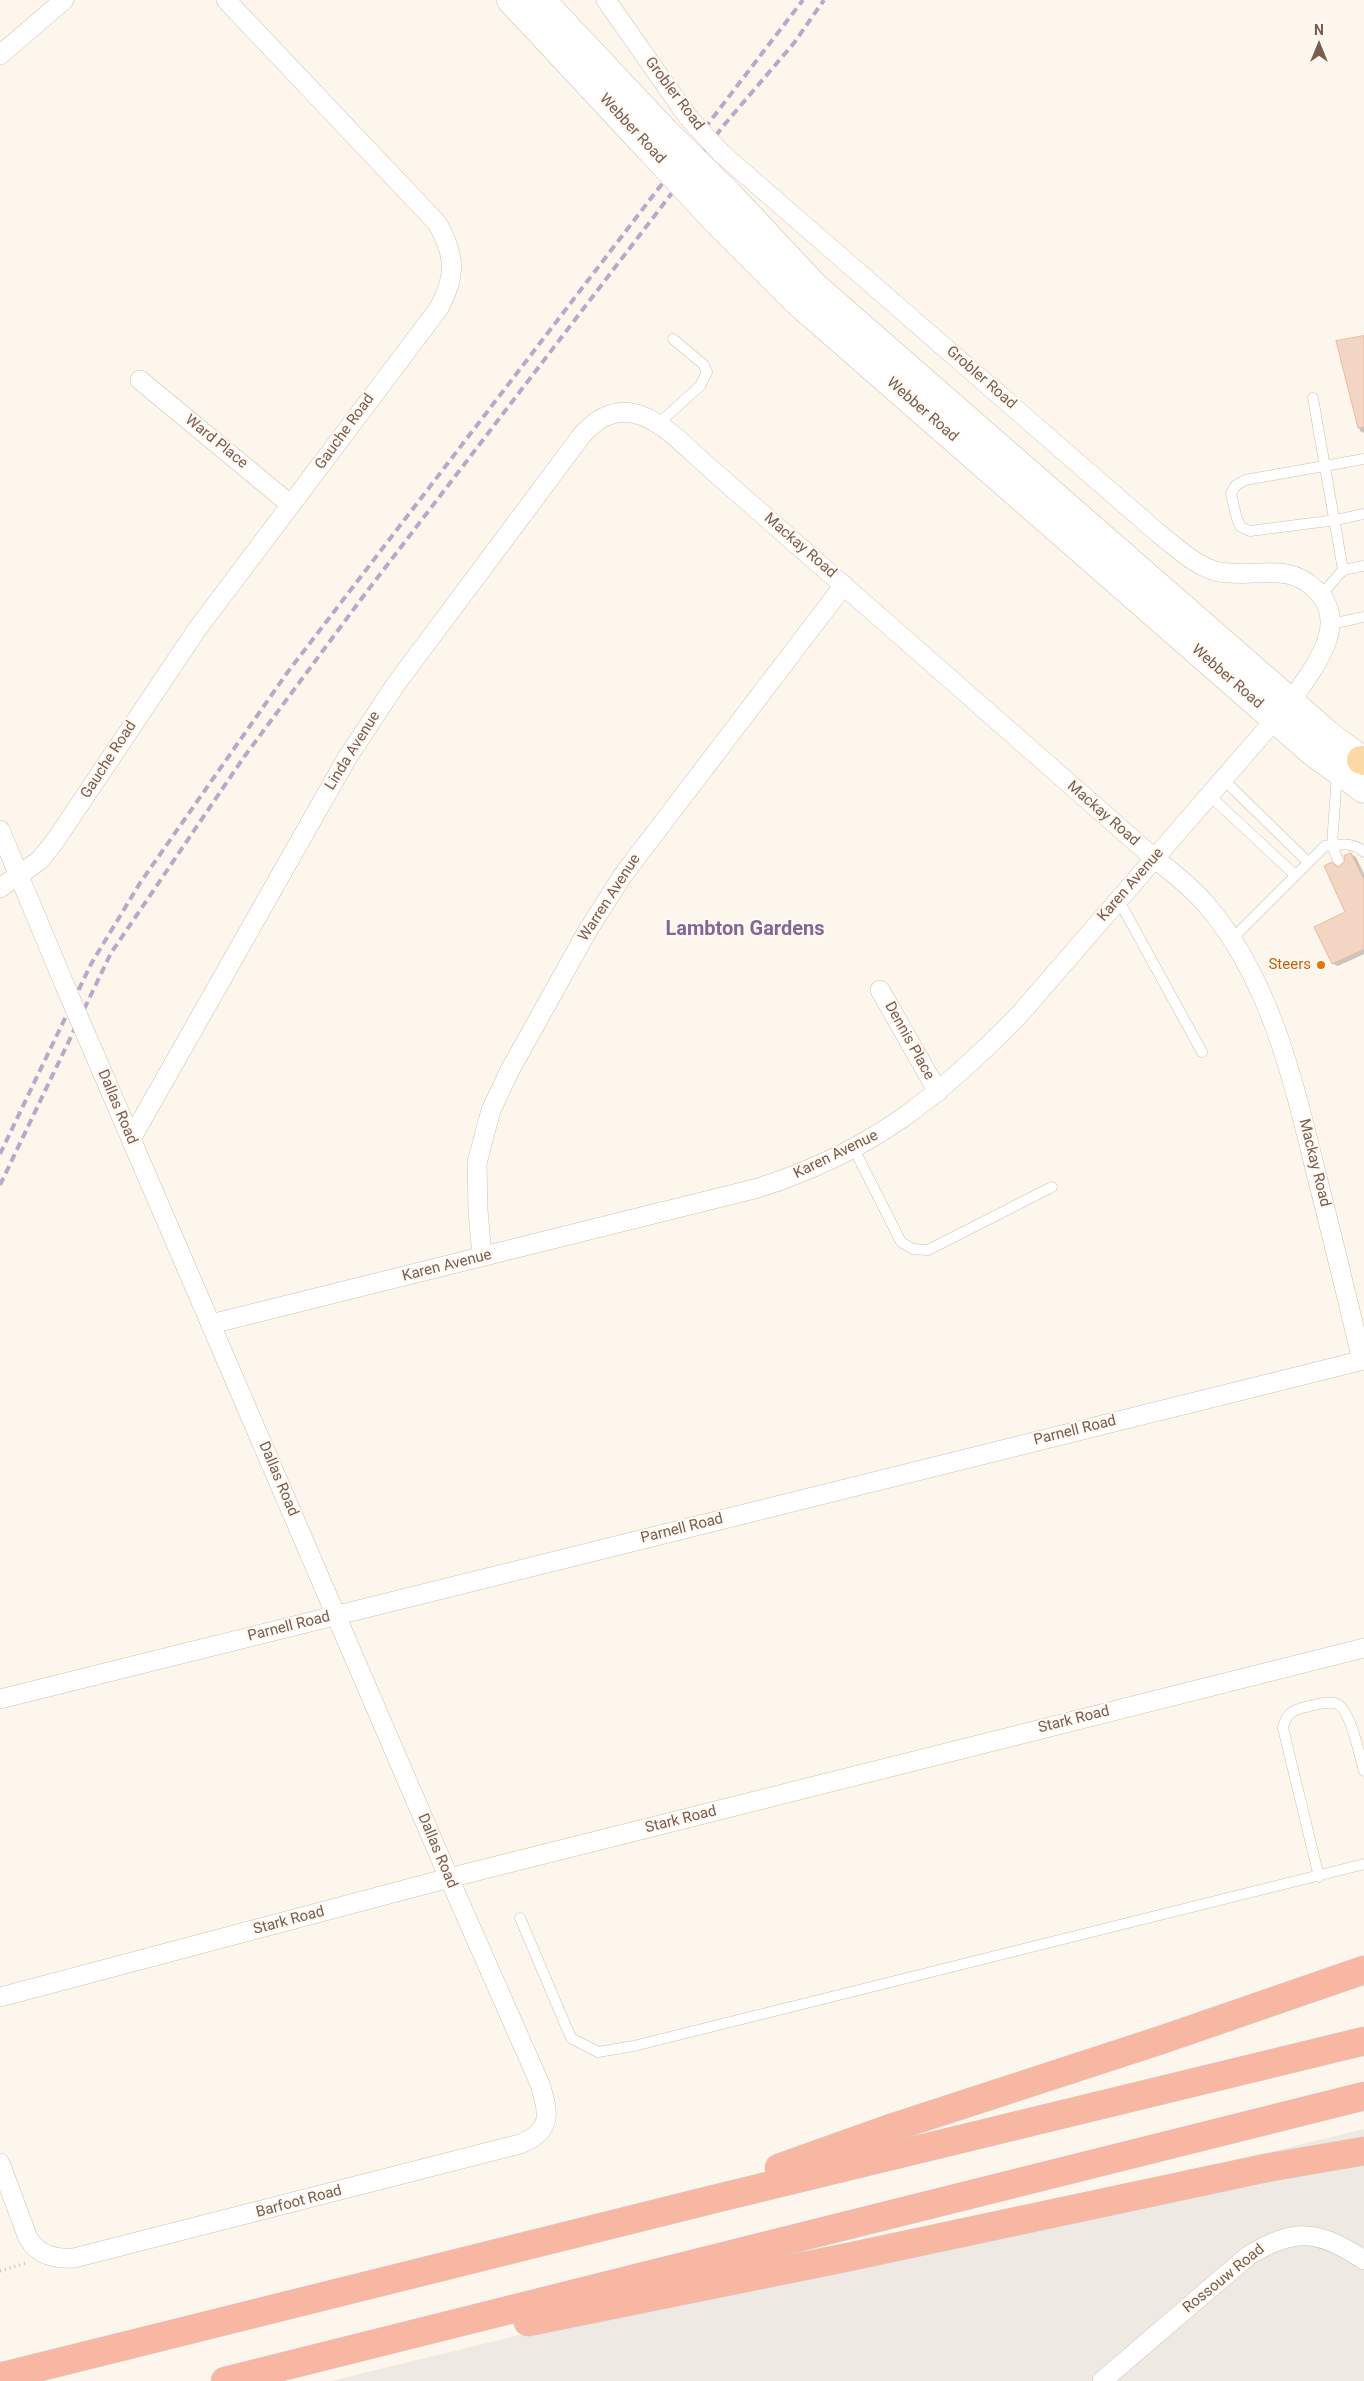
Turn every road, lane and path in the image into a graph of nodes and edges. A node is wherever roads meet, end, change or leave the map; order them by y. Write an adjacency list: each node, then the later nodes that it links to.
1 (64, 0): 6 (street)
2 (226, 0): 15 (street, Gauche Road)
3 (511, 0): 7 (main road, Webber Road)
4 (541, 0): 7 (main road, Webber Road)
5 (606, 0): 21 (street, Grobler Road, bridge)
6 (0, 55)
7 (658, 141): 24 (main road, Webber Road, bridge); 24 (main road, Webber Road, bridge)
8 (673, 338): 12 (lane)
9 (140, 380): 15 (street, Ward Place)
10 (1313, 398): 14 (lane)
11 (630, 412): 12 (street, Mackay Road); 43 (street, Linda Avenue)
12 (658, 424): 20 (street, Mackay Road)
13 (1364, 459): 14 (lane)
14 (1326, 466): 17 (lane); 17 (lane)
15 (292, 505): 35 (street, Gauche Road)
16 (1364, 514): 17 (lane)
17 (1336, 520): 19 (lane)
18 (1364, 566): 19 (lane)
19 (1343, 570): 21 (lane)
20 (844, 585): 32 (street, Mackay Road); 46 (street, Warren Avenue)
21 (1321, 595): 23 (street)
22 (1364, 617): 23 (lane)
23 (1331, 624): 24 (street)
24 (1283, 710): 25 (main road, Webber Road); 26 (street, Karen Avenue)
25 (1357, 763): 27 (main road, Webber Road); 30 (lane)
26 (1224, 780): 28 (street, Karen Avenue); 34 (lane)
27 (1364, 789)
28 (1210, 796): 32 (street, Karen Avenue); 36 (lane)
29 (0, 830): 35 (street, Dallas Road)
30 (1332, 845): 31 (lane); 33 (lane); 34 (lane)
31 (1364, 852)
32 (1154, 858): 38 (street, Karen Avenue); 39 (street, Mackay Road)
33 (1338, 860)
34 (1308, 862): 36 (lane)
35 (18, 875): 37 (street, Gauche Road); 43 (street, Dallas Road, bridge)
36 (1295, 875): 39 (lane)
37 (0, 888)
38 (1118, 900): 41 (lane); 42 (street, Karen Avenue)
39 (1232, 939): 48 (street, Mackay Road)
40 (880, 990): 42 (street, Dennis Place)
41 (1202, 1052)
42 (938, 1092): 44 (street, Karen Avenue)
43 (131, 1139): 47 (street, Dallas Road)
44 (854, 1149): 45 (lane); 46 (street, Karen Avenue)
45 (1052, 1187)
46 (482, 1257): 47 (street, Karen Avenue)
47 (211, 1324): 49 (street, Dallas Road)
48 (1363, 1360): 49 (street, Parnell Road)
49 (336, 1615): 51 (street, Parnell Road); 55 (street, Dallas Road)
50 (1364, 1648): 55 (street, Stark Road)
51 (0, 1699)
52 (1364, 1771): 54 (lane)
53 (1364, 1864): 54 (lane)
54 (1319, 1877): 56 (lane)
55 (448, 1878): 58 (street, Stark Road); 61 (street, Dallas Road)
56 (520, 1918)
57 (1364, 1970): 64 (highway)
58 (0, 1997)
59 (1364, 2041): 64 (highway)
60 (1364, 2096): 66 (highway)
61 (544, 2129): 63 (street, Barfoot Road)
62 (1364, 2151): 66 (highway)
63 (0, 2163)
64 (710, 2200): 67 (highway)
65 (1364, 2260): 69 (street, Rossouw Road)
66 (328, 2355): 68 (highway)
67 (0, 2377)
68 (225, 2381)
69 (1102, 2381)

